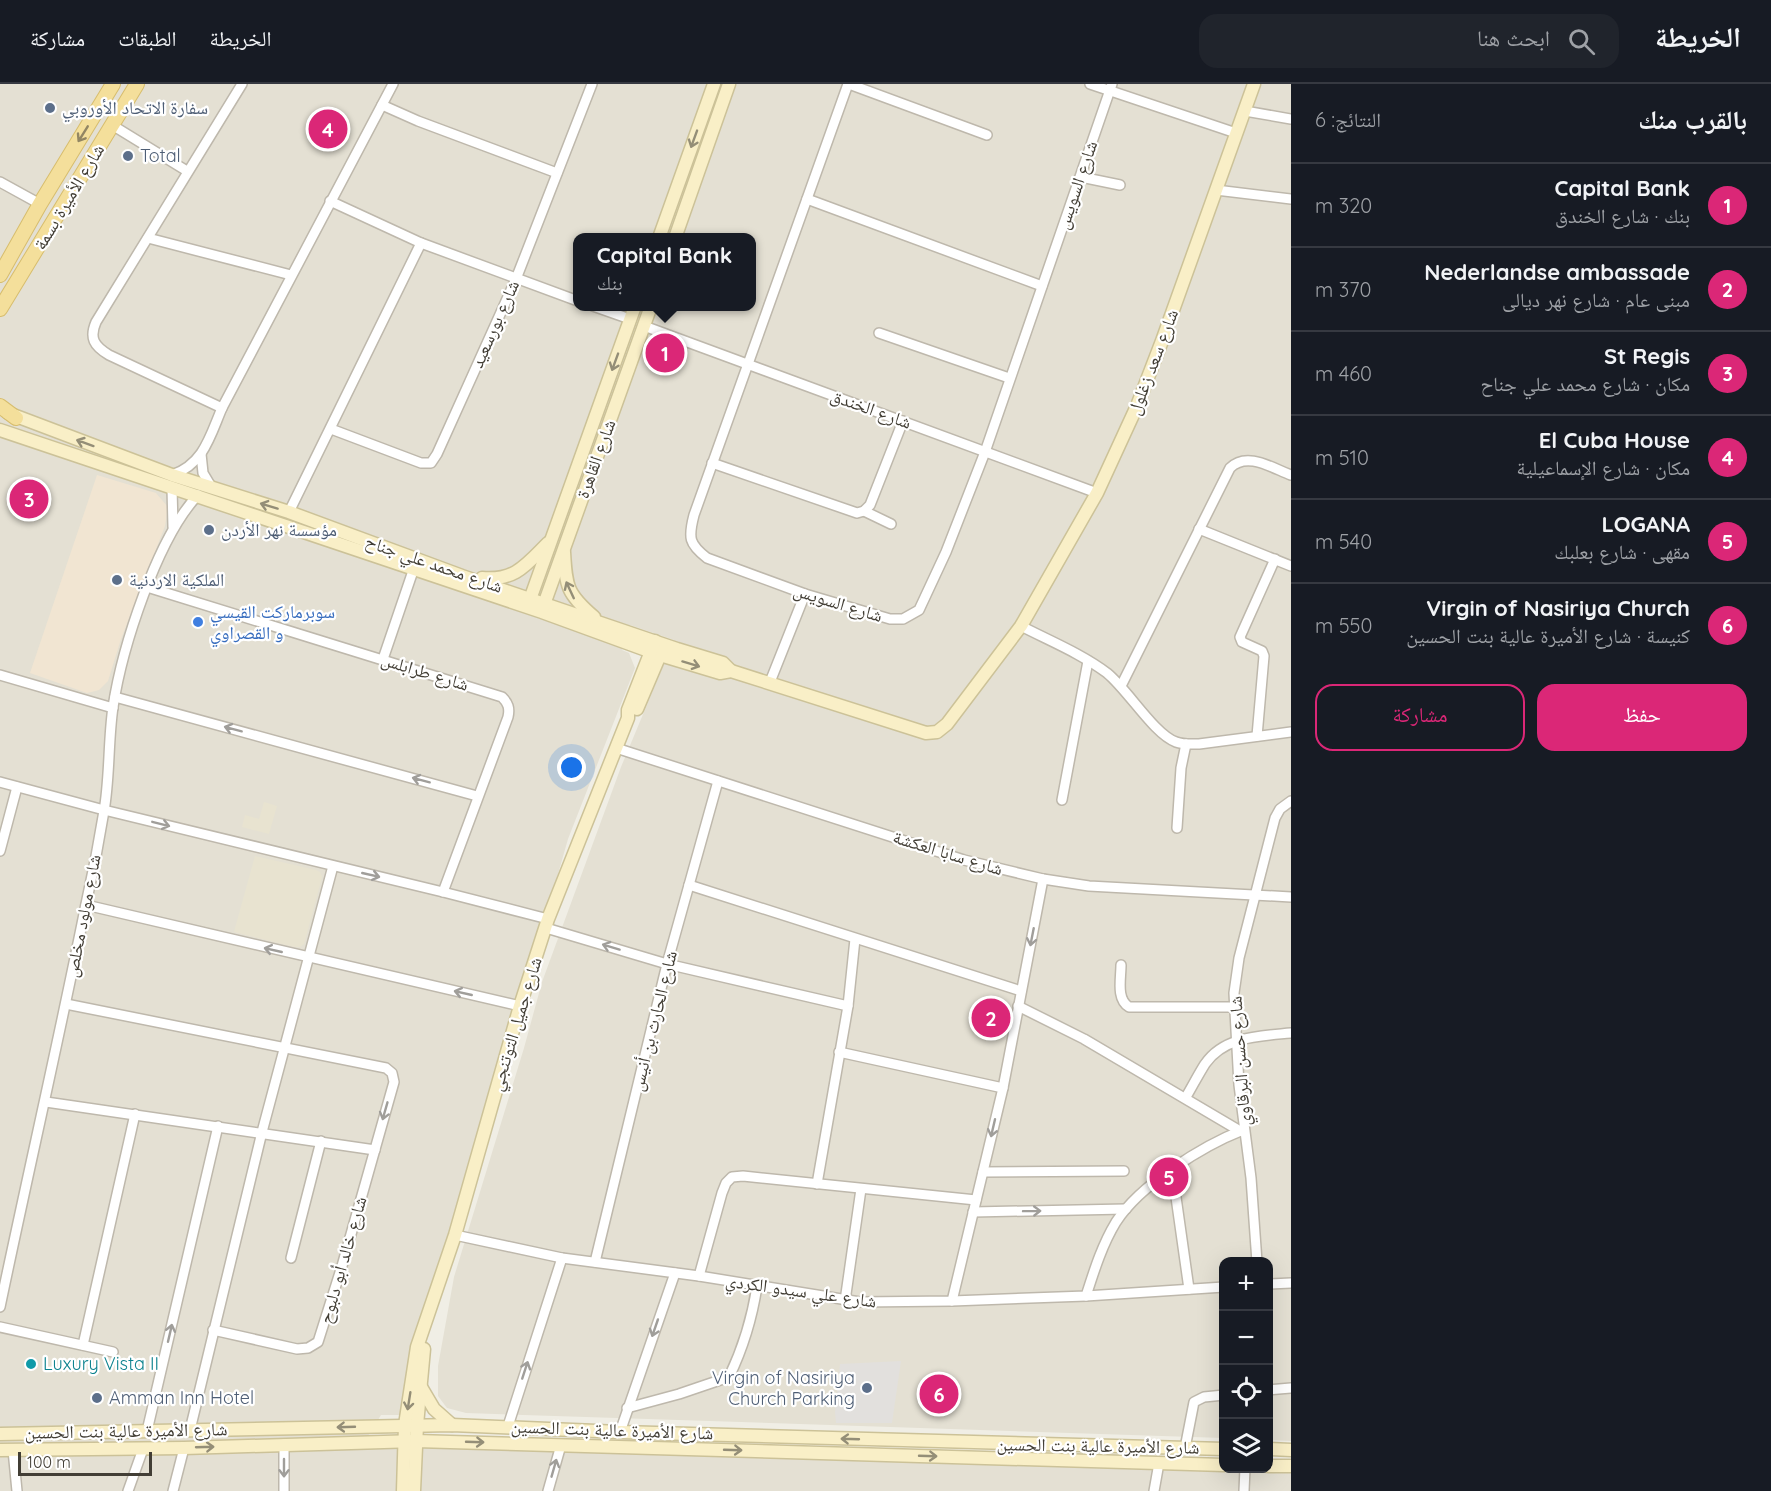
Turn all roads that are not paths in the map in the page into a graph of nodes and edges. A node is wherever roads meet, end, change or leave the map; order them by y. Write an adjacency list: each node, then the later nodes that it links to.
1 (113, 84): 27 (main road, شارع الأميرة بسمة, one-way to 27)
2 (137, 84): 15 (main road, شارع الأميرة بسمة)
3 (242, 84): 18 (street)
4 (393, 84): 12 (street)
5 (592, 84): 19 (street, شارع بورسعيد)
6 (714, 84): 28 (main road, one-way to 28)
7 (729, 84): 29 (main road)
8 (848, 84): 17 (street); 24 (street, شارع السويس)
9 (1090, 84): 11 (street)
10 (1254, 84): 13 (main road, شارع سعد زغلول)
11 (1111, 88): 16 (street); 20 (street, شارع السويس)
12 (382, 105): 19 (street); 26 (street)
13 (1245, 111): 14 (street); 16 (main road, شارع سعد زغلول)
14 (1291, 119)
15 (112, 125): 18 (street); 37 (main road, شارع الأميرة بسمة)
16 (1236, 133): 23 (main road, شارع سعد زغلول)
17 (987, 135)
18 (187, 171): 30 (street)
19 (557, 173): 34 (street, شارع بورسعيد)
20 (1081, 177): 22 (street); 35 (street, شارع السويس)
21 (0, 182): 27 (street)
22 (1120, 185)
23 (1216, 190): 25 (street); 58 (main road, شارع سعد زغلول)
24 (807, 199): 35 (street); 44 (street, شارع السويس)
25 (1291, 199)
26 (330, 201): 31 (street); 33 (street)
27 (40, 204): 32 (main road, شارع الأميرة بسمة)
28 (660, 233)
29 (676, 233)
30 (148, 238): 33 (street); 47 (street)
31 (421, 243): 34 (street); 50 (street)
32 (0, 275)
33 (291, 275): 47 (street)
34 (516, 279): 36 (street); 50 (street, شارع بورسعيد)
35 (1042, 286): 45 (street, شارع السويس)
36 (573, 299)
37 (0, 309)
38 (606, 311): 41 (street)
39 (633, 311): 41 (main road, شارع القاهرة)
40 (649, 311): 42 (main road, شارع القاهرة)
41 (630, 320): 65 (main road, شارع القاهرة, one-way to 65)
42 (644, 326): 44 (street, شارع الخندق); 66 (main road, شارع القاهرة)
43 (879, 333): 45 (street)
44 (749, 364): 49 (street, شارع الخندق); 54 (street, شارع السويس)
45 (1009, 378): 52 (street, شارع السويس)
46 (0, 408): 48 (main road)
47 (222, 408): 53 (street)
48 (16, 418): 56 (main road, شارع محمد علي جناح, one-way to 48)
49 (903, 421): 52 (street, شارع الخندق); 60 (street)
50 (331, 429): 61 (street)
51 (0, 430): 56 (main road, شارع محمد علي جناح)
52 (985, 452): 58 (street, شارع الخندق); 72 (street, شارع السويس)
53 (201, 454): 56 (street); 57 (street)
54 (712, 464): 60 (street); 72 (street, شارع السويس)
55 (1291, 475): 64 (street)
56 (172, 482): 57 (main road, شارع محمد علي جناح); 59 (main road, شارع محمد علي جناح); 63 (street, شارع مولود مخلص)
57 (212, 489): 61 (main road, شارع محمد علي جناح, one-way to 57)
58 (1097, 494): 76 (main road, شارع سعد زغلول)
59 (198, 495): 63 (street, شارع مولود مخلص); 69 (main road, شارع محمد علي جناح)
60 (864, 511): 62 (street)
61 (289, 512): 70 (main road, شارع محمد علي جناح)
62 (891, 524)
63 (173, 529): 71 (street, شارع مولود مخلص)
64 (1199, 529): 67 (street); 82 (street)
65 (549, 542): 70 (main road); 73 (main road, شارع القاهرة)
66 (564, 546): 74 (main road, شارع القاهرة); 75 (main road, one-way to 66)
67 (1275, 559): 68 (street); 86 (street)
68 (1291, 566)
69 (414, 568): 73 (main road, شارع محمد علي جناح); 78 (street)
70 (462, 576): 73 (main road, شارع محمد علي جناح)
71 (147, 587): 78 (street, شارع طرابلس); 83 (street, شارع مولود مخلص)
72 (805, 594): 81 (street)
73 (529, 602): 74 (main road, شارع محمد علي جناح)
74 (543, 607): 75 (main road, شارع محمد علي جناح); 77 (main road, شارع محمد علي جناح)
75 (600, 621): 77 (main road, شارع محمد علي جناح)
76 (1021, 626): 79 (street); 81 (main road, شارع محمد علي جناح)
77 (658, 648): 81 (main road, شارع محمد علي جناح); 88 (main road, شارع جميل التوتنجي)
78 (383, 659): 92 (street, شارع طرابلس)
79 (1088, 661): 82 (street); 93 (street)
80 (0, 675): 84 (street)
81 (770, 682)
82 (1121, 686): 87 (street)
83 (115, 697): 84 (street, شارع مولود مخلص); 92 (street, one-way to 83)
84 (113, 708): 95 (street, شارع مولود مخلص)
85 (1291, 732): 86 (street)
86 (1257, 736): 87 (street)
87 (1186, 744): 96 (street)
88 (616, 747): 89 (street, شارع سابا العكشة); 105 (main road, شارع جميل التوتنجي)
89 (718, 781): 99 (street, شارع سابا العكشة); 100 (street, شارع الحارث بن أنيس)
90 (0, 783): 91 (street)
91 (17, 787): 95 (street); 97 (street)
92 (477, 796): 101 (street, شارع طرابلس)
93 (1062, 800)
94 (1291, 801): 102 (street, شارع حسن البرقاوي)
95 (104, 810): 98 (street, one-way to 98); 104 (street, شارع مولود مخلص)
96 (1177, 828)
97 (0, 852)
98 (333, 866): 101 (street, one-way to 101); 107 (street)
99 (1043, 879): 102 (street, شارع سابا العكشة); 110 (street, one-way to 110)
100 (689, 885): 106 (street); 108 (street, شارع الحارث بن أنيس)
101 (443, 892): 105 (street)
102 (1255, 895): 103 (street, شارع سابا العكشة); 115 (street, شارع حسن البرقاوي)
103 (1291, 897)
104 (86, 905): 107 (street, one-way to 104); 111 (street, شارع مولود مخلص)
105 (547, 924): 108 (street, one-way to 105); 112 (main road, شارع جميل التوتنجي)
106 (855, 939): 110 (street); 113 (street)
107 (308, 958): 112 (street, one-way to 107); 118 (street)
108 (667, 964): 113 (street); 141 (street, شارع الحارث بن أنيس)
109 (1121, 965): 115 (street)
110 (1021, 991): 114 (street)
111 (66, 1004): 118 (street, شارع خالد أبو دلبوح); 122 (street, شارع مولود مخلص)
112 (520, 1006): 137 (main road, شارع جميل التوتنجي)
113 (848, 1006): 119 (street)
114 (1018, 1006): 120 (street); 121 (street)
115 (1234, 1007): 117 (street, شارع حسن البرقاوي)
116 (1291, 1033): 117 (street)
117 (1236, 1041): 121 (street); 125 (street, شارع حسن البرقاوي)
118 (284, 1048): 126 (street); 128 (street, شارع خالد أبو دلبوح, one-way to 128)
119 (839, 1052): 120 (street); 132 (street)
120 (1002, 1088): 131 (street, one-way to 131)
121 (1186, 1097): 125 (street)
122 (46, 1102): 123 (street); 142 (street, شارع مولود مخلص)
123 (135, 1114): 124 (street); 157 (street)
124 (218, 1126): 126 (street); 168 (street, one-way to 124)
125 (1243, 1130): 129 (street); 138 (street, شارع حسن البرقاوي)
126 (261, 1132): 127 (street); 155 (street)
127 (321, 1141): 128 (street); 139 (street)
128 (375, 1150): 155 (street, شارع خالد أبو دلبوح)
129 (1172, 1169): 135 (street); 149 (street)
130 (1124, 1171): 131 (street)
131 (983, 1172): 134 (street)
132 (817, 1184): 133 (street); 144 (street)
133 (861, 1189): 134 (street); 151 (street)
134 (976, 1200): 136 (street)
135 (1126, 1209): 136 (street, one-way to 135); 150 (street)
136 (973, 1212): 152 (street)
137 (455, 1235): 140 (street, شارع علي سيدو الكردي); 156 (main road, شارع جميل التوتنجي)
138 (1256, 1257)
139 (291, 1258)
140 (562, 1258): 141 (street, شارع علي سيدو الكردي); 166 (street, one-way to 140)
141 (595, 1262): 143 (street, شارع علي سيدو الكردي)
142 (4, 1268): 153 (street, شارع مولود مخلص)
143 (675, 1273): 144 (street, شارع علي سيدو الكردي); 163 (street, one-way to 163)
144 (699, 1276): 147 (street, شارع علي سيدو الكردي)
145 (1291, 1283): 146 (street)
146 (1273, 1284)
147 (758, 1286): 151 (street, شارع علي سيدو الكردي); 163 (street)
148 (1219, 1287): 149 (street, شارع علي سيدو الكردي)
149 (1189, 1289): 150 (street, شارع علي سيدو الكردي)
150 (1086, 1296): 152 (street, شارع علي سيدو الكردي)
151 (845, 1301): 152 (street, شارع علي سيدو الكردي)
152 (952, 1301)
153 (0, 1307)
154 (0, 1327): 157 (street)
155 (213, 1330): 167 (street)
156 (421, 1337): 159 (main road, شارع جميل التوتنجي); 164 (main road, شارع جميل التوتنجي, one-way to 164)
157 (83, 1345): 158 (street)
158 (113, 1352)
159 (422, 1387): 164 (main road, شارع جميل التوتنجي); 165 (main road)
160 (1291, 1388): 161 (street)
161 (1273, 1390)
162 (1219, 1396): 175 (street)
163 (627, 1408): 169 (street)
164 (411, 1425): 165 (main road, شارع الأميرة عالية بنت الحسين); 167 (main road, شارع الأميرة عالية بنت الحسين, one-way to 167); 171 (main road)
165 (452, 1425): 166 (main road, شارع الأميرة عالية بنت الحسين)
166 (508, 1426): 169 (main road, شارع الأميرة عالية بنت الحسين)
167 (190, 1430): 168 (main road, شارع الأميرة عالية بنت الحسين)
168 (147, 1431): 170 (main road, شارع الأميرة عالية بنت الحسين)
169 (620, 1432): 175 (main road, شارع الأميرة عالية بنت الحسين, one-way to 169)
170 (0, 1434)
171 (410, 1441): 172 (main road, شارع الأميرة عالية بنت الحسين); 173 (main road, شارع الأميرة عالية بنت الحسين, one-way to 173); 191 (main road); 192 (main road)
172 (284, 1444): 174 (main road, شارع الأميرة عالية بنت الحسين, one-way to 172); 190 (street, one-way to 190)
173 (561, 1445): 182 (main road, شارع الأميرة عالية بنت الحسين, one-way to 182); 193 (street, one-way to 173)
174 (184, 1448): 176 (main road, شارع الأميرة عالية بنت الحسين); 189 (street)
175 (1185, 1448): 177 (main road, شارع الأميرة عالية بنت الحسين)
176 (143, 1449): 180 (main road, شارع الأميرة عالية بنت الحسين); 188 (street)
177 (1219, 1449)
178 (1273, 1449): 181 (main road)
179 (0, 1450): 180 (main road, شارع الأميرة عالية بنت الحسين)
180 (13, 1450): 187 (street)
181 (1291, 1450)
182 (1159, 1463): 183 (main road, شارع الأميرة عالية بنت الحسين); 194 (street)
183 (1219, 1465)
184 (1273, 1466): 185 (main road)
185 (1291, 1466)
186 (1245, 1473): 195 (street)
187 (17, 1491)
188 (129, 1491)
189 (173, 1491)
190 (284, 1491)
191 (403, 1491)
192 (414, 1491)
193 (548, 1491)
194 (1154, 1491)
195 (1244, 1491)

